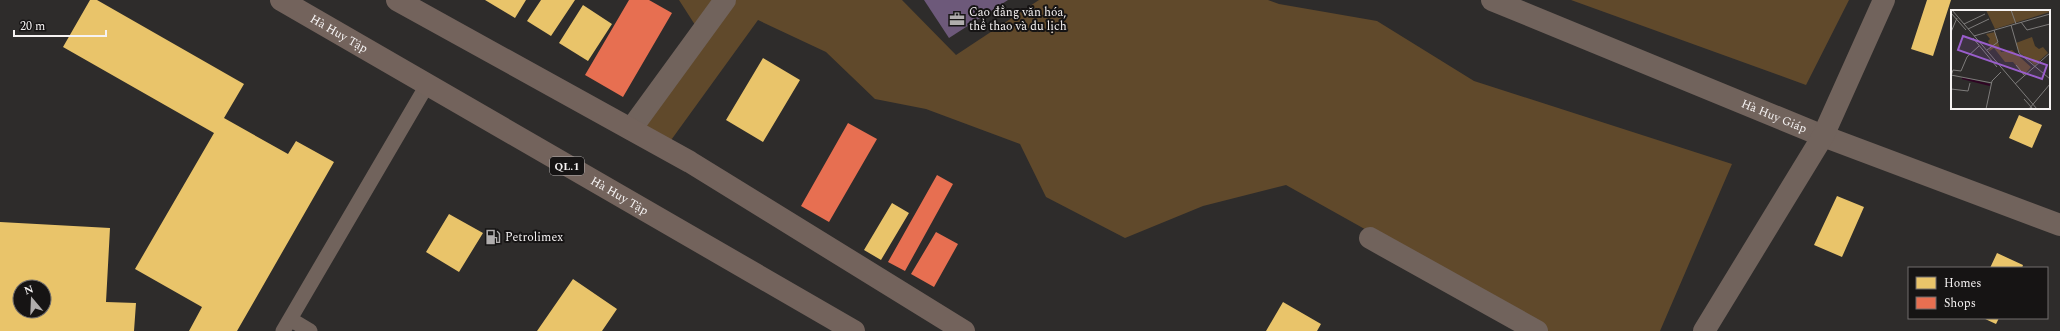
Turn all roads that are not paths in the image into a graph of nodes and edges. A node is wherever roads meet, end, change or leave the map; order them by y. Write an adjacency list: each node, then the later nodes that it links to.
1 (281, 0): 6 (main road, Hà Huy Tập / QL.1)
2 (398, 0): 7 (main road)
3 (725, 0): 7 (street)
4 (1492, 0): 8 (street, Hà Huy Giáp)
5 (1884, 0): 8 (street)
6 (427, 85): 11 (lane); 13 (main road, Hà Huy Tập / QL.1)
7 (631, 129): 14 (main road)
8 (1823, 136): 9 (street, Hà Huy Giáp); 16 (street)
9 (2060, 225)
10 (1370, 238): 15 (street)
11 (287, 325): 12 (lane)
12 (310, 331)
13 (854, 331)
14 (964, 331)
15 (1537, 331)
16 (1704, 331)

